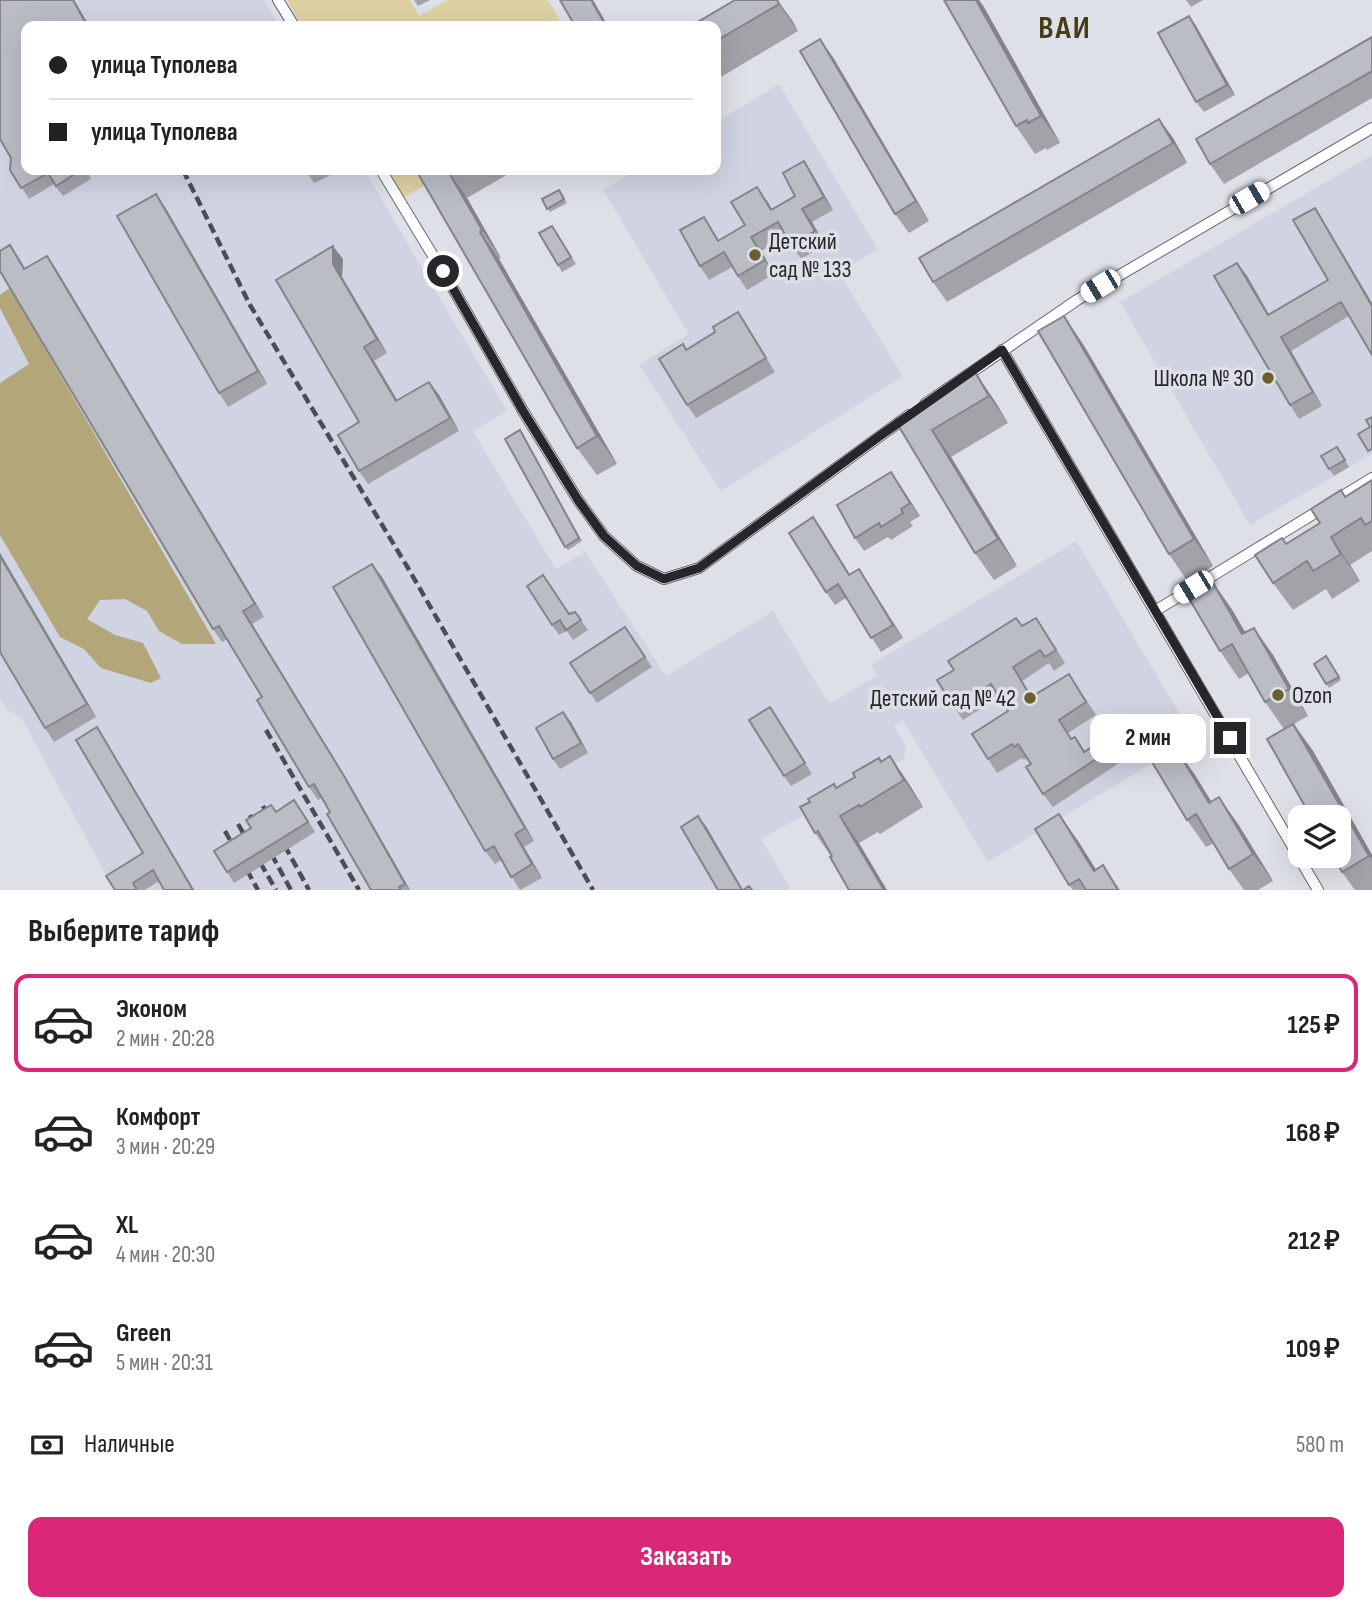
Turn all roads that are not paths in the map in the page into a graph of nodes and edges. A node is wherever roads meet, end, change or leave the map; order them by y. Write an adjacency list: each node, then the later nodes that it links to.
1 (278, 0): 2 (street)
2 (291, 21)
3 (1372, 128): 5 (street)
4 (384, 175): 5 (street)
5 (1002, 350): 7 (street)
6 (1372, 478): 7 (street)
7 (1155, 611): 8 (street)
8 (1318, 890)

